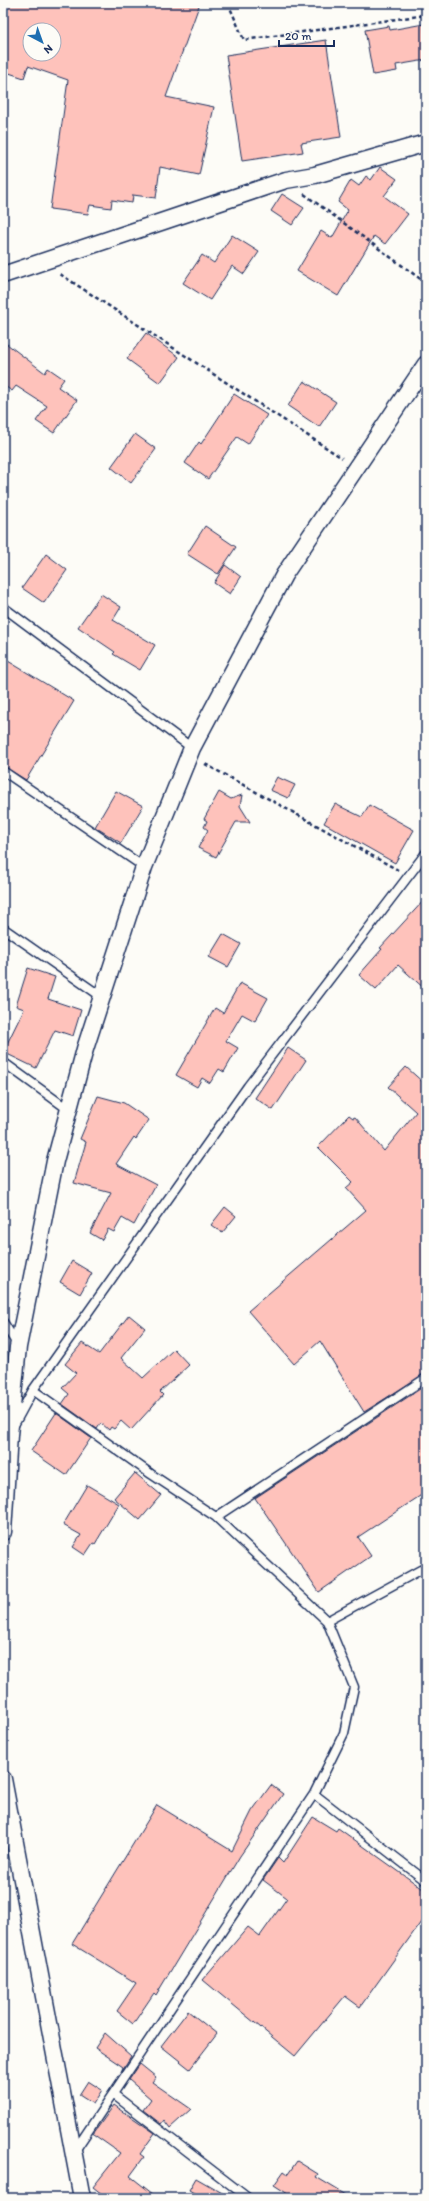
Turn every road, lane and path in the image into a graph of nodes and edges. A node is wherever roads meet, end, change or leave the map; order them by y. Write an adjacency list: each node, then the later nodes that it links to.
1 (228, 3): 2 (path)
2 (426, 15)
3 (426, 143): 4 (street)
4 (286, 180): 5 (street); 7 (path)
5 (40, 262): 6 (street); 9 (path)
6 (3, 275)
7 (426, 283)
8 (426, 364): 9 (street)
9 (357, 468): 11 (street)
10 (3, 607): 11 (lane)
11 (190, 751): 14 (street); 15 (path)
12 (3, 771): 14 (lane)
13 (426, 854): 15 (lane)
14 (144, 867): 17 (street)
15 (408, 875): 23 (lane)
16 (3, 928): 17 (lane)
17 (102, 997): 19 (street)
18 (3, 1062): 19 (lane)
19 (69, 1110): 21 (street)
20 (3, 1322): 21 (lane)
21 (18, 1347): 24 (street)
22 (426, 1378): 25 (lane)
23 (33, 1390): 24 (lane); 25 (lane)
24 (9, 1435): 26 (street)
25 (216, 1517): 28 (lane)
26 (3, 1532)
27 (426, 1567): 28 (lane)
28 (327, 1621): 30 (lane)
29 (3, 1779): 33 (street)
30 (314, 1794): 31 (lane); 32 (lane)
31 (426, 1881)
32 (113, 2094): 33 (lane); 35 (lane)
33 (74, 2153): 34 (street)
34 (82, 2198)
35 (248, 2198)

